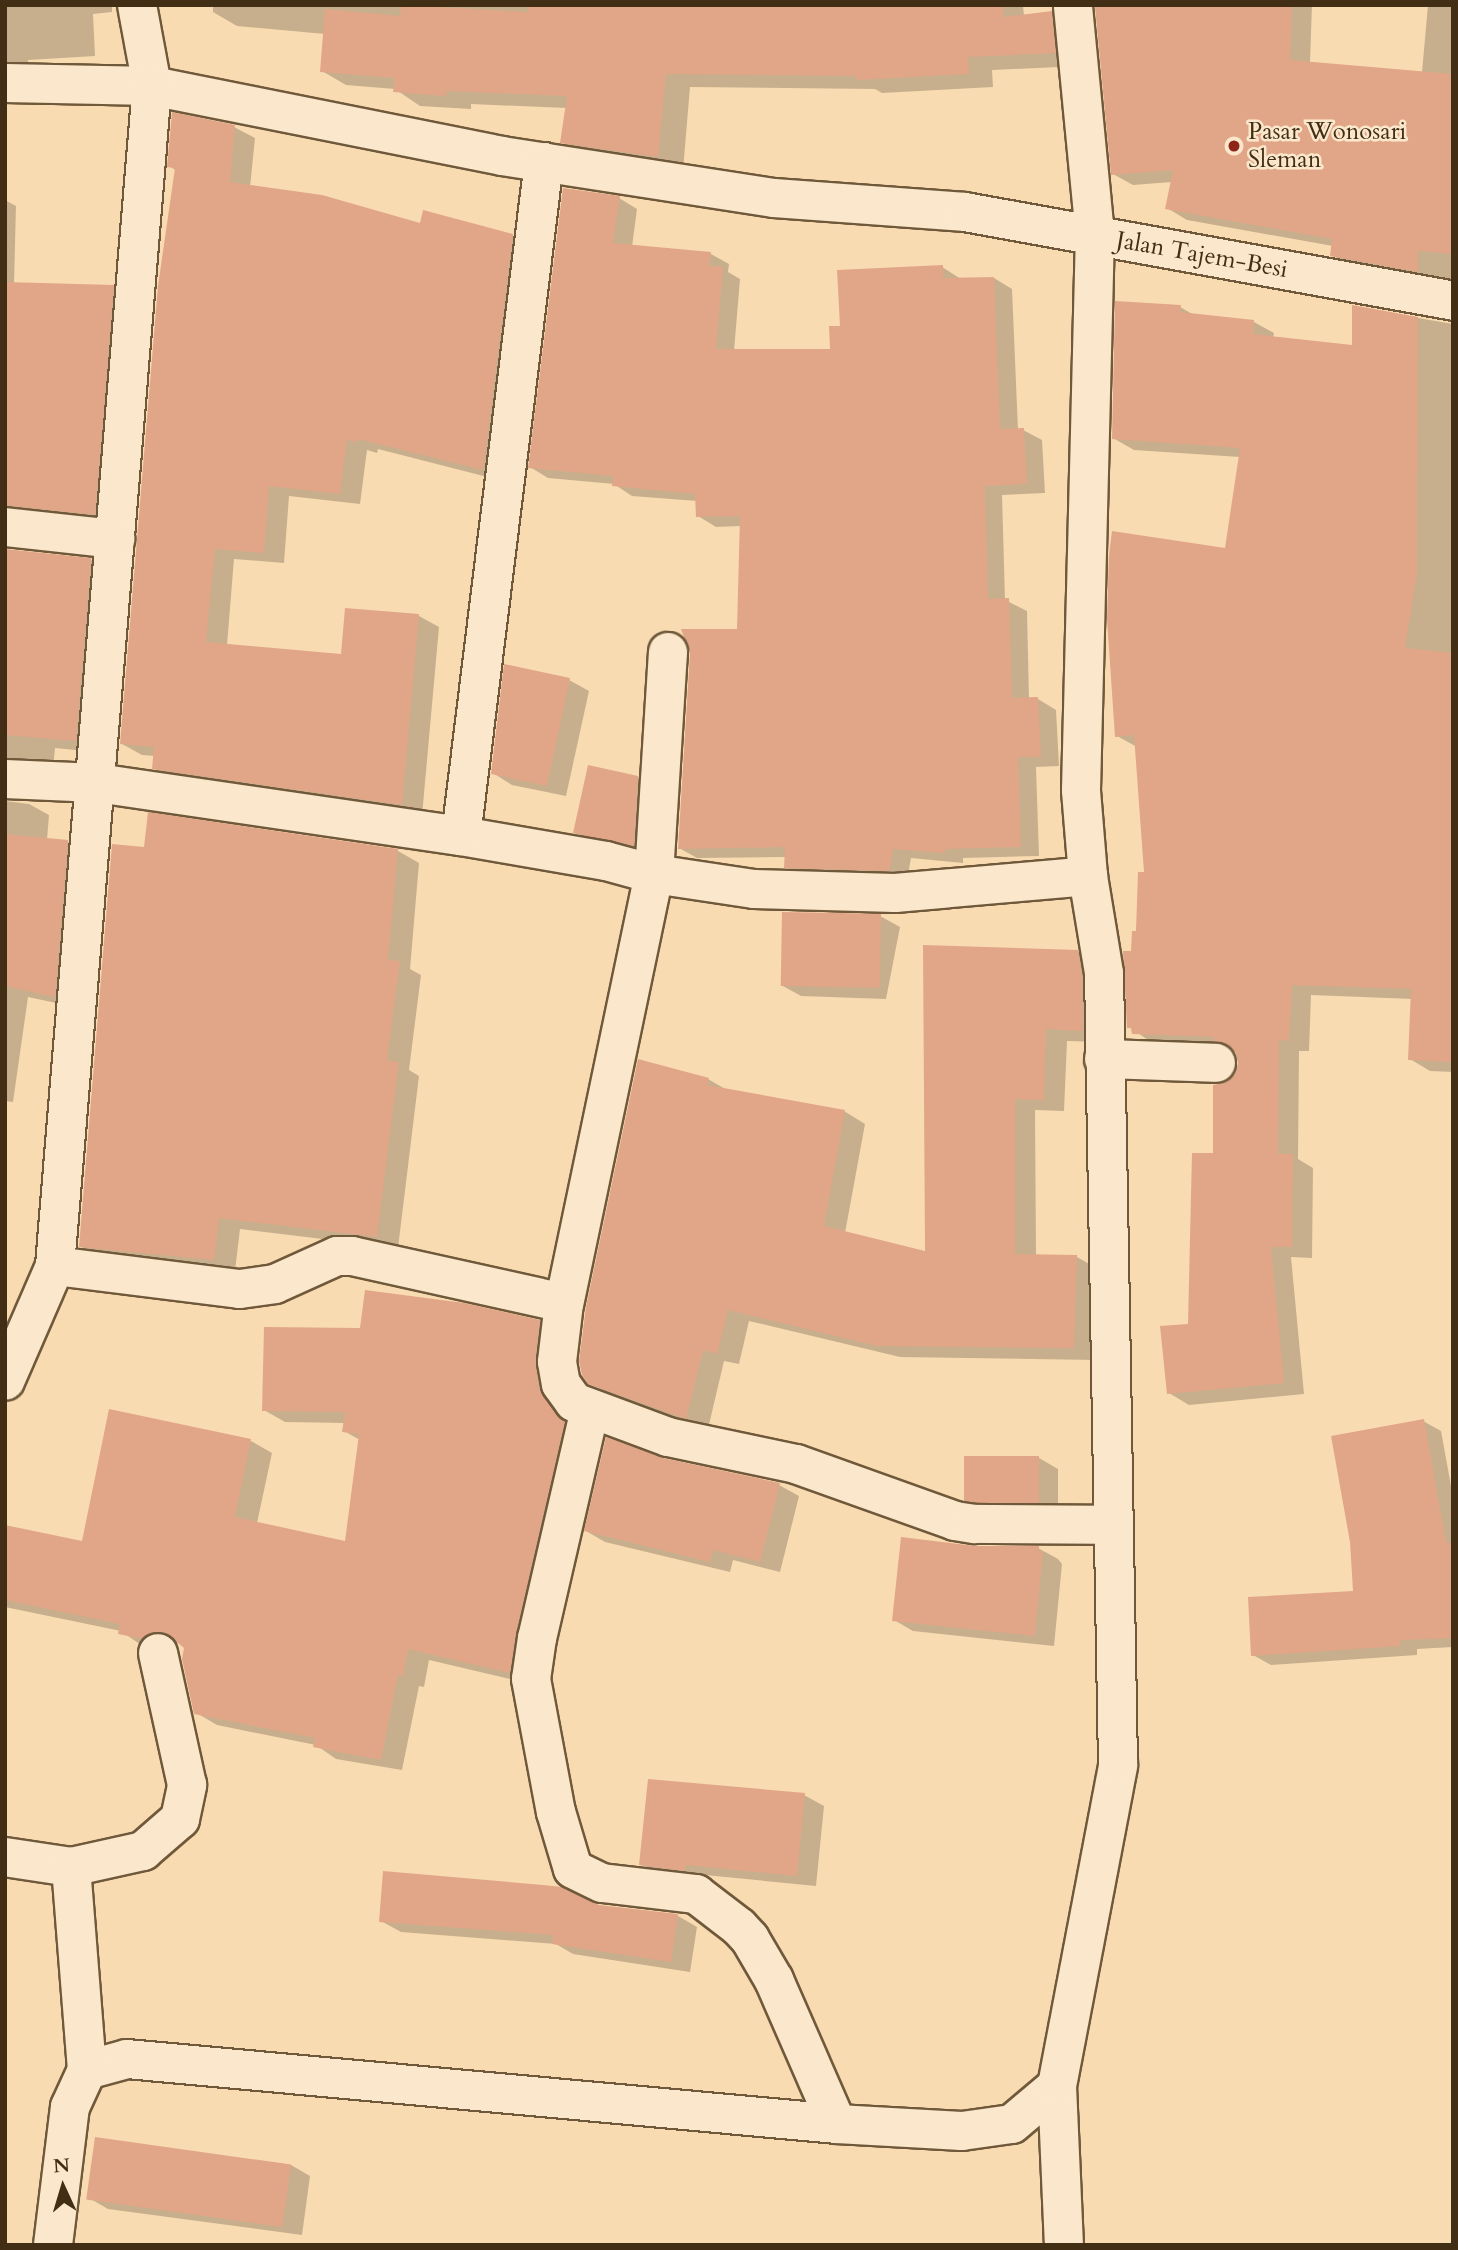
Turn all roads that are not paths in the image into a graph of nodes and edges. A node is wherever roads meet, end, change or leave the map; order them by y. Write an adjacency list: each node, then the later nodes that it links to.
1 (137, 5): 4 (street)
2 (1073, 5): 6 (street, Jalan Tajem-Besi)
3 (5, 83): 4 (street)
4 (152, 86): 5 (street); 9 (street)
5 (544, 162): 6 (street); 13 (street)
6 (1096, 235): 7 (street, Jalan Tajem-Besi); 15 (street)
7 (1453, 301)
8 (5, 527): 9 (street)
9 (115, 539): 12 (street)
10 (668, 652): 14 (street)
11 (5, 779): 12 (street)
12 (97, 783): 13 (street); 18 (street)
13 (461, 836): 14 (street)
14 (654, 874): 15 (street); 19 (street)
15 (1088, 876): 16 (street)
16 (1104, 1059): 17 (street); 22 (street)
17 (1216, 1063)
18 (55, 1266): 19 (street); 20 (street)
19 (564, 1303): 21 (street)
20 (5, 1381)
21 (590, 1409): 22 (street); 28 (street)
22 (1114, 1525): 27 (street)
23 (158, 1653): 25 (street)
24 (5, 1857): 25 (street)
25 (71, 1867): 26 (street)
26 (87, 2070): 28 (street); 29 (street)
27 (1057, 2086): 28 (street); 30 (street)
28 (836, 2124)
29 (53, 2245)
30 (1064, 2245)

